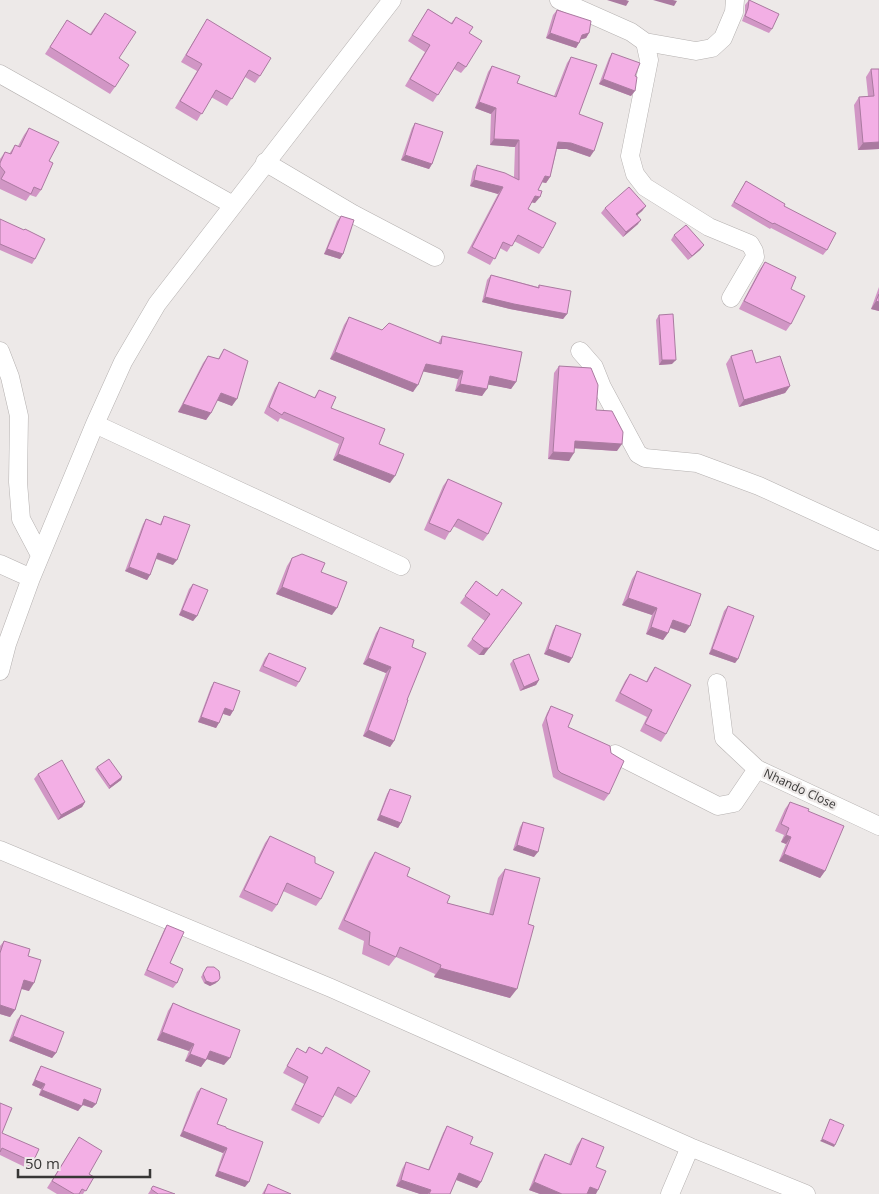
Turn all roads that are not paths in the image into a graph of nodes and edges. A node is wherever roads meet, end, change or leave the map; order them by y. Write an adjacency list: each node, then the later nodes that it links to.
1 (392, 0): 6 (street)
2 (559, 0): 4 (street)
3 (735, 0): 4 (street)
4 (645, 42): 9 (street)
5 (0, 74): 7 (street)
6 (265, 162): 7 (street); 8 (street)
7 (233, 205): 12 (street)
8 (435, 257)
9 (731, 298)
10 (0, 351): 14 (street)
11 (580, 351): 13 (street)
12 (95, 424): 14 (street); 16 (street)
13 (879, 541)
14 (40, 555): 17 (street)
15 (0, 564): 17 (street)
16 (401, 566)
17 (31, 578): 18 (street)
18 (0, 671)
19 (717, 683): 21 (street, Nhando Close)
20 (615, 754): 21 (street)
21 (757, 769): 22 (street, Nhando Close)
22 (879, 826)
23 (0, 850): 24 (street)
24 (690, 1146): 25 (street); 26 (street)
25 (670, 1194)
26 (806, 1194)

